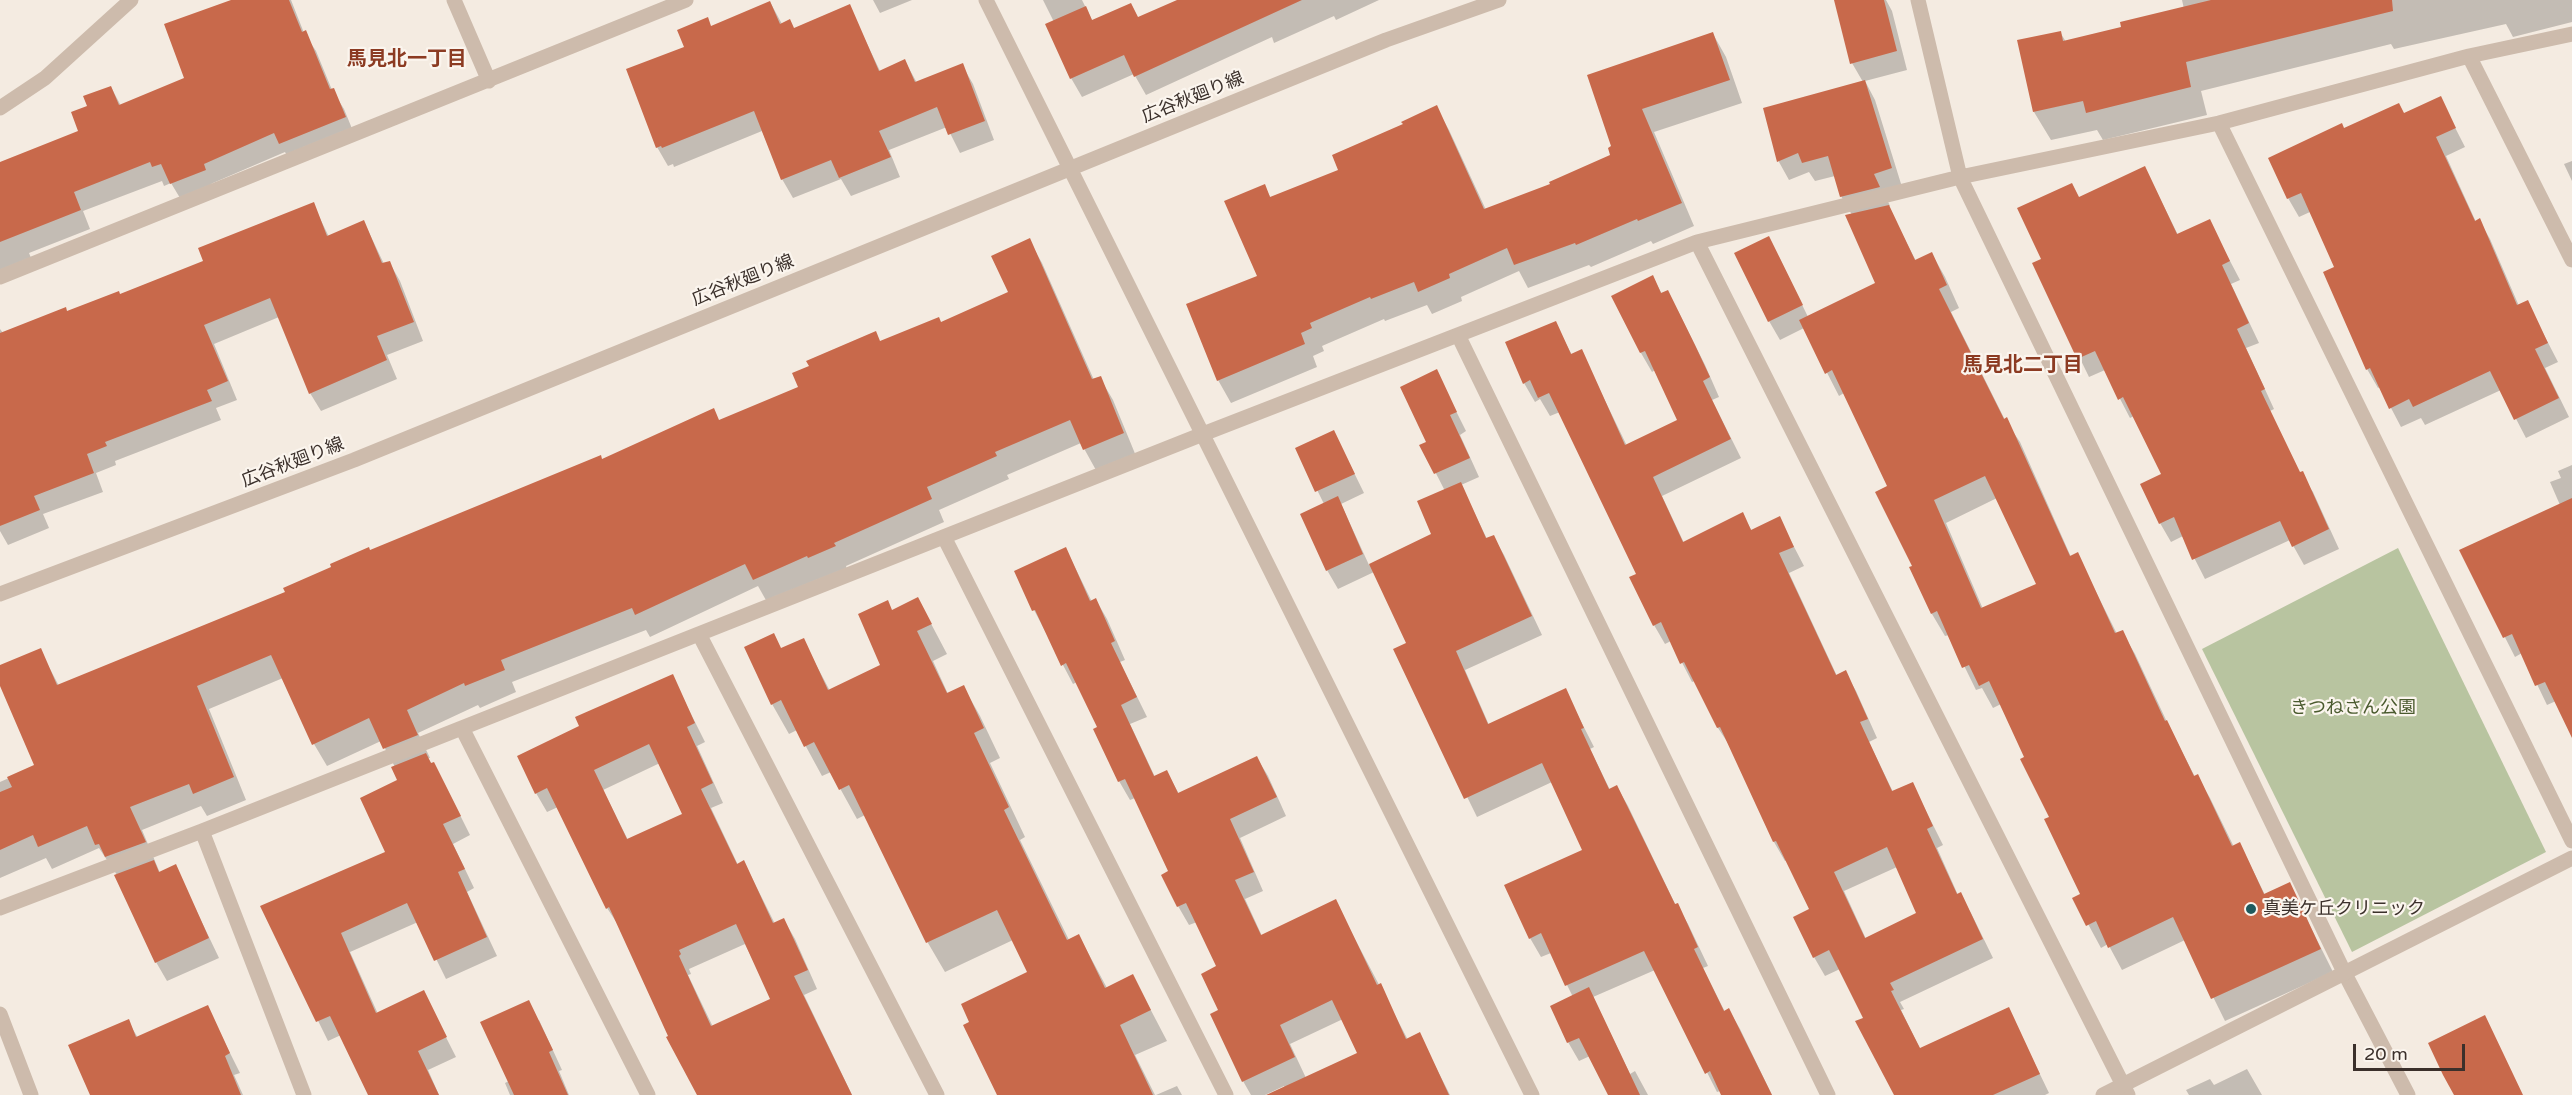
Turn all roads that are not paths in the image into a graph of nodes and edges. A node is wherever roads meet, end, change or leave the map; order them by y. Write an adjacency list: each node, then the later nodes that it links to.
1 (131, 0): 11 (street)
2 (454, 0): 10 (street)
3 (686, 0): 10 (street)
4 (986, 0): 13 (street)
5 (1499, 0): 7 (street, 広谷秋廻り線)
6 (1918, 0): 14 (street)
7 (1480, 3): 13 (street, 広谷秋廻り線)
8 (2572, 34): 9 (street)
9 (2469, 56): 12 (street); 16 (street)
10 (489, 81): 17 (street)
11 (0, 108)
12 (2219, 123): 14 (street); 25 (street)
13 (1071, 169): 19 (street); 21 (street, 広谷秋廻り線)
14 (1959, 177): 15 (street); 28 (street)
15 (1697, 242): 18 (street); 30 (street)
16 (2572, 260)
17 (0, 277)
18 (1459, 337): 19 (street); 37 (street)
19 (1203, 434): 20 (street); 36 (street)
20 (944, 537): 22 (street); 35 (street)
21 (0, 594)
22 (699, 634): 23 (street); 34 (street)
23 (462, 728): 24 (street); 33 (street)
24 (202, 831): 27 (street); 32 (street)
25 (2572, 840)
26 (2572, 858): 28 (street)
27 (0, 908)
28 (2345, 974): 30 (street); 39 (street)
29 (0, 1014): 31 (street)
30 (2126, 1090): 38 (street)
31 (31, 1095)
32 (304, 1095)
33 (648, 1095)
34 (936, 1095)
35 (1226, 1095)
36 (1532, 1095)
37 (1828, 1095)
38 (2103, 1095)
39 (2408, 1095)

